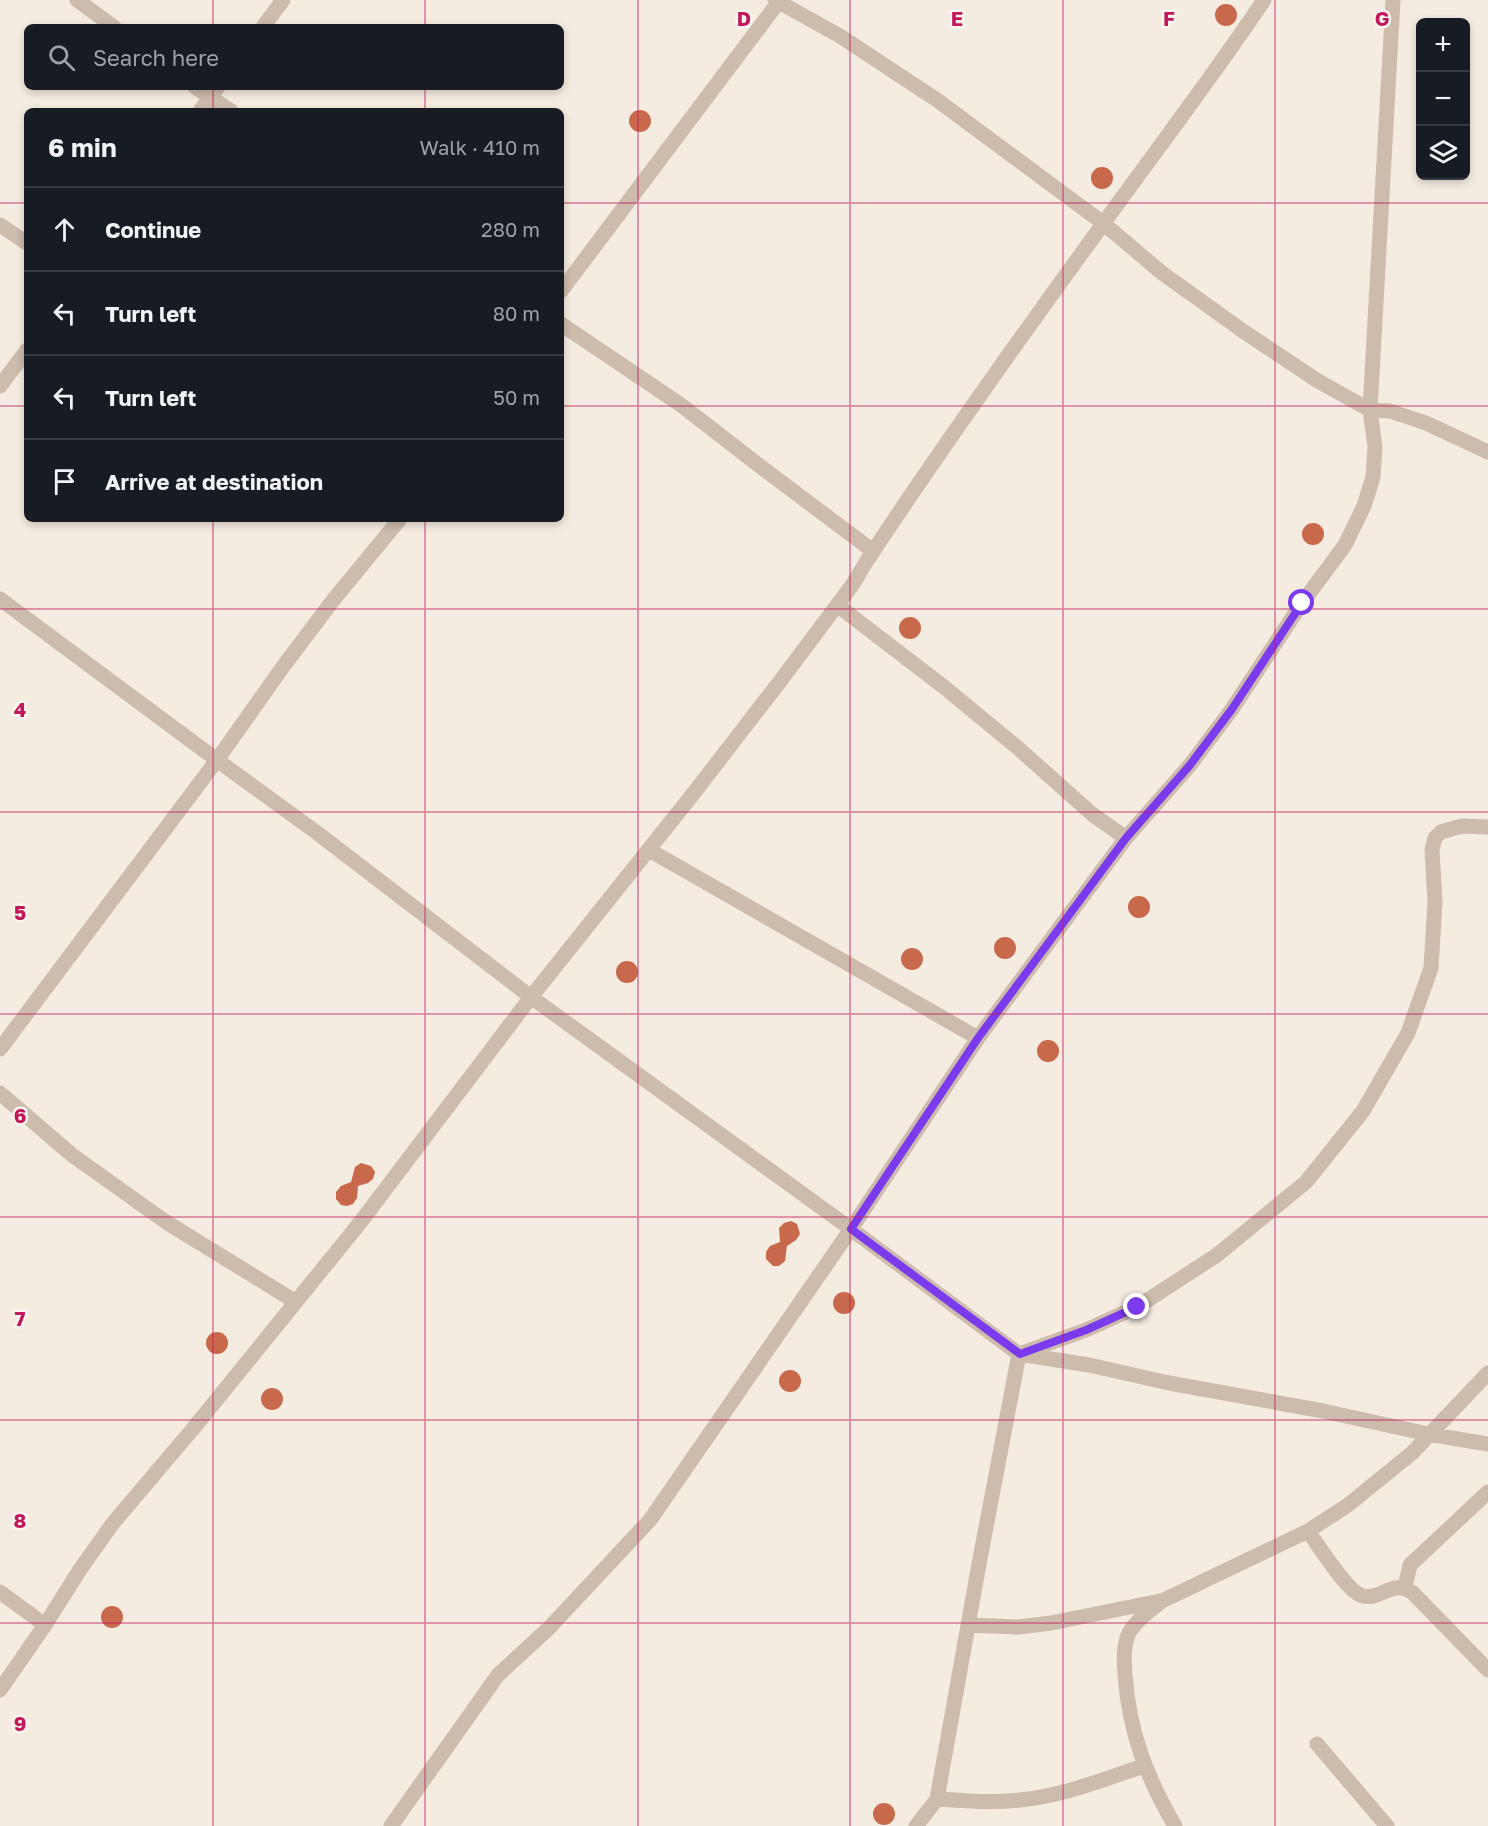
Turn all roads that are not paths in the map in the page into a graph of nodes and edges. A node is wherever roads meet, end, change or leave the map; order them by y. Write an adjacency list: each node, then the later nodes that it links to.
1 (77, 0): 6 (street)
2 (283, 0): 7 (street)
3 (1264, 0): 11 (street)
4 (1393, 0): 18 (street)
5 (778, 1): 11 (street); 14 (street)
6 (110, 24)
7 (265, 24)
8 (214, 92): 9 (street); 10 (street)
9 (202, 108)
10 (228, 108)
11 (1103, 224): 18 (street); 21 (street)
12 (0, 225): 13 (street)
13 (24, 241)
14 (564, 287)
15 (564, 326): 21 (street)
16 (24, 354): 17 (street)
17 (0, 386)
18 (1370, 410): 19 (street); 26 (street)
19 (1488, 452)
20 (398, 522): 24 (street)
21 (873, 551): 23 (street)
22 (0, 598): 24 (street)
23 (837, 605): 26 (street); 27 (street)
24 (216, 760): 28 (street); 30 (street)
25 (1488, 827): 34 (street)
26 (1126, 838): 29 (street)
27 (649, 850): 28 (street); 29 (street)
28 (531, 997): 32 (street); 33 (street)
29 (978, 1038): 32 (street)
30 (0, 1049)
31 (0, 1093): 33 (street)
32 (851, 1229): 34 (street); 50 (street)
33 (296, 1302): 43 (street)
34 (1020, 1354): 36 (street); 44 (street)
35 (1488, 1373): 36 (street)
36 (1428, 1434): 37 (street); 39 (street)
37 (1488, 1444)
38 (1488, 1492): 40 (street)
39 (1308, 1532): 40 (street); 42 (street)
40 (1405, 1587): 45 (street)
41 (0, 1592): 43 (street)
42 (1162, 1600): 44 (street); 48 (street)
43 (45, 1625): 46 (street)
44 (968, 1625): 49 (street)
45 (1488, 1670)
46 (0, 1690)
47 (1317, 1744): 53 (street)
48 (1144, 1766): 49 (street); 52 (street)
49 (938, 1799): 51 (street)
50 (391, 1826)
51 (916, 1826)
52 (1175, 1826)
53 (1387, 1826)

